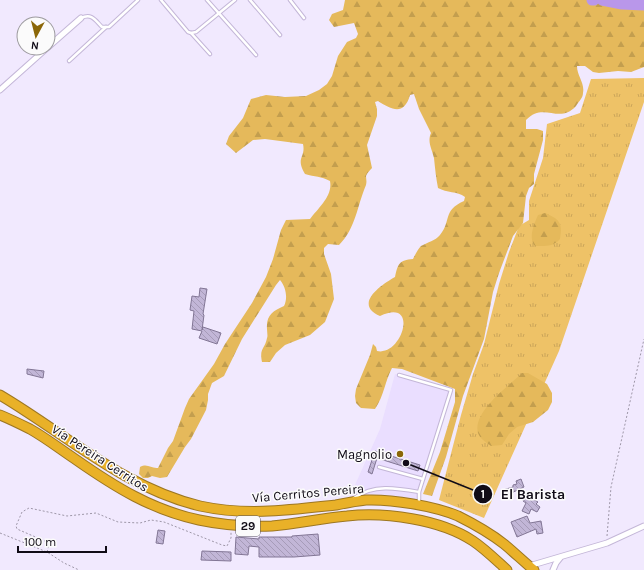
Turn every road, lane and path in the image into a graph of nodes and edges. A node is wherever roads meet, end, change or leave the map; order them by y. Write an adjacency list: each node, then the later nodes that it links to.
1 (138, 0): 10 (lane)
2 (161, 0): 11 (lane)
3 (208, 0): 7 (lane)
4 (235, 0): 7 (lane)
5 (250, 0): 12 (lane)
6 (290, 0): 9 (lane)
7 (219, 13): 11 (lane); 15 (lane)
8 (81, 18): 10 (lane); 13 (street)
9 (304, 18)
10 (106, 27): 17 (lane)
11 (191, 33): 14 (lane)
12 (280, 35)
13 (56, 40)
14 (210, 54)
15 (256, 55)
16 (38, 56): 18 (street)
17 (69, 61)
18 (0, 90)
19 (644, 339): 32 (path)
20 (399, 375): 24 (lane)
21 (0, 395): 26 (highway, Vía Cerritos Pereira / 29)
22 (0, 414): 29 (highway, Vía Pereira Cerritos / 29)
23 (380, 467): 24 (lane)
24 (423, 479): 25 (lane)
25 (419, 492): 26 (lane); 27 (lane)
26 (347, 503): 27 (highway, Vía Cerritos Pereira / 29)
27 (419, 505): 28 (highway); 35 (highway, Vía Cerritos Pereira / 29)
28 (346, 516): 29 (highway, Vía Pereira Cerritos / 29); 37 (highway, Vía Pereira Cerritos / 29)
29 (231, 525): 33 (path)
30 (644, 526): 32 (street)
31 (0, 533): 33 (path)
32 (607, 543): 34 (street)
33 (47, 552): 36 (path)
34 (561, 557): 35 (street); 38 (street)
35 (532, 568)
36 (79, 570)
37 (508, 570)
38 (553, 570)

